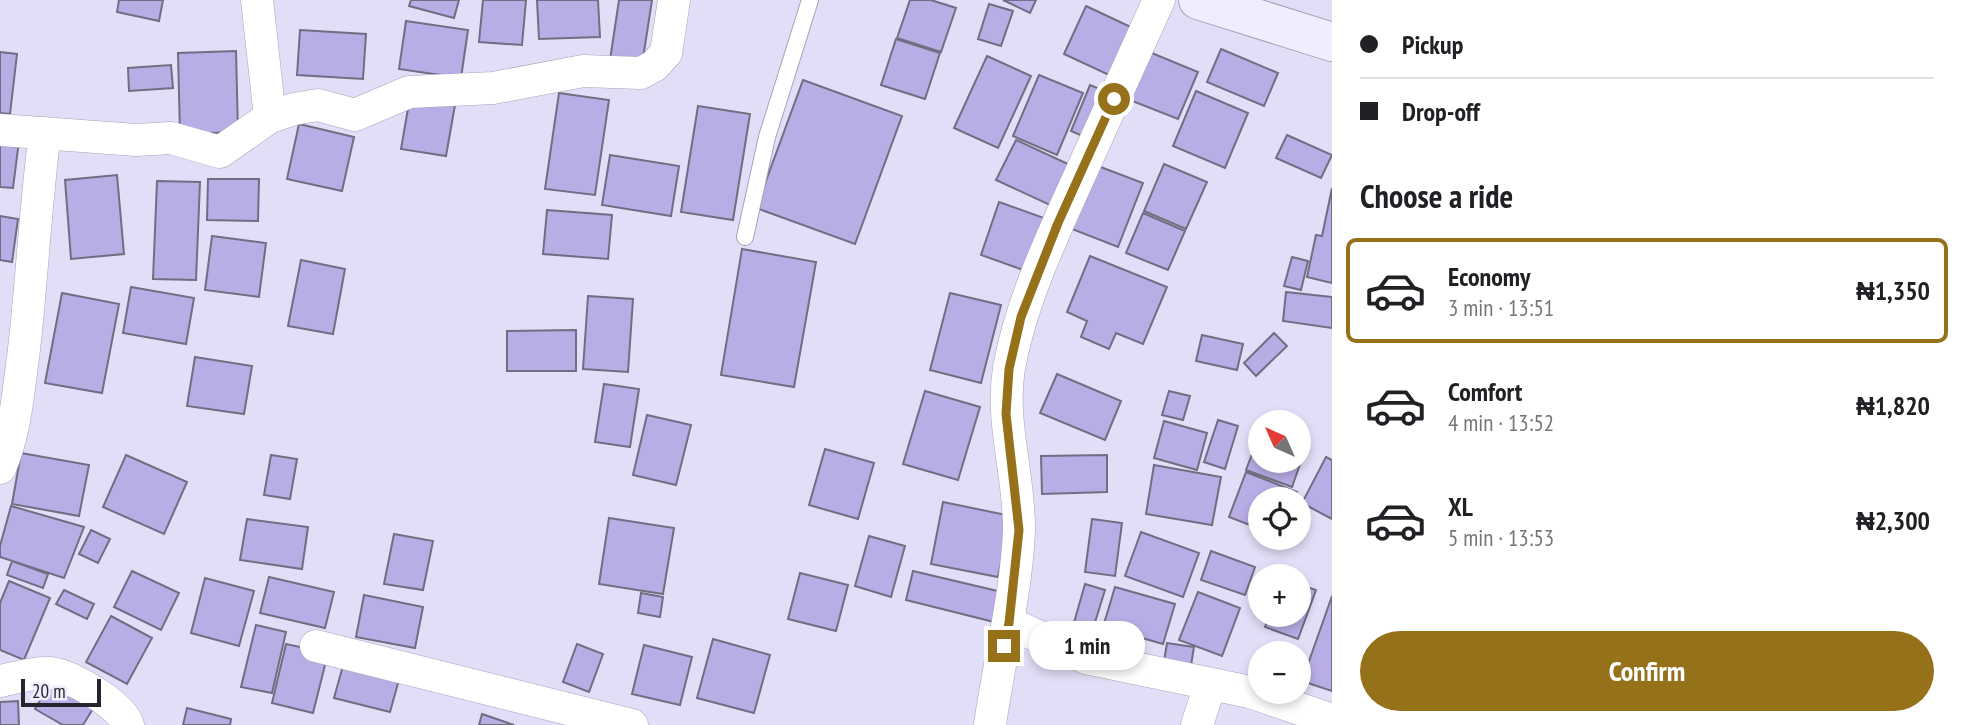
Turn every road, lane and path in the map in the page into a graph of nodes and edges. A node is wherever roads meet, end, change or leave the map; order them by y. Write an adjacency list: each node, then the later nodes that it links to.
1 (257, 0): 7 (street)
2 (674, 0): 7 (street)
3 (810, 0): 10 (lane)
4 (1159, 0): 12 (street)
5 (1198, 0): 6 (main road)
6 (1332, 42)
7 (270, 117): 9 (street)
8 (0, 130): 9 (street)
9 (45, 133): 11 (street)
10 (745, 237)
11 (0, 468)
12 (1009, 623): 15 (street); 19 (street)
13 (316, 646): 18 (street)
14 (0, 681): 17 (street)
15 (1210, 685): 16 (street); 20 (street)
16 (1332, 720)
17 (128, 725)
18 (632, 725)
19 (990, 725)
20 (1197, 725)

